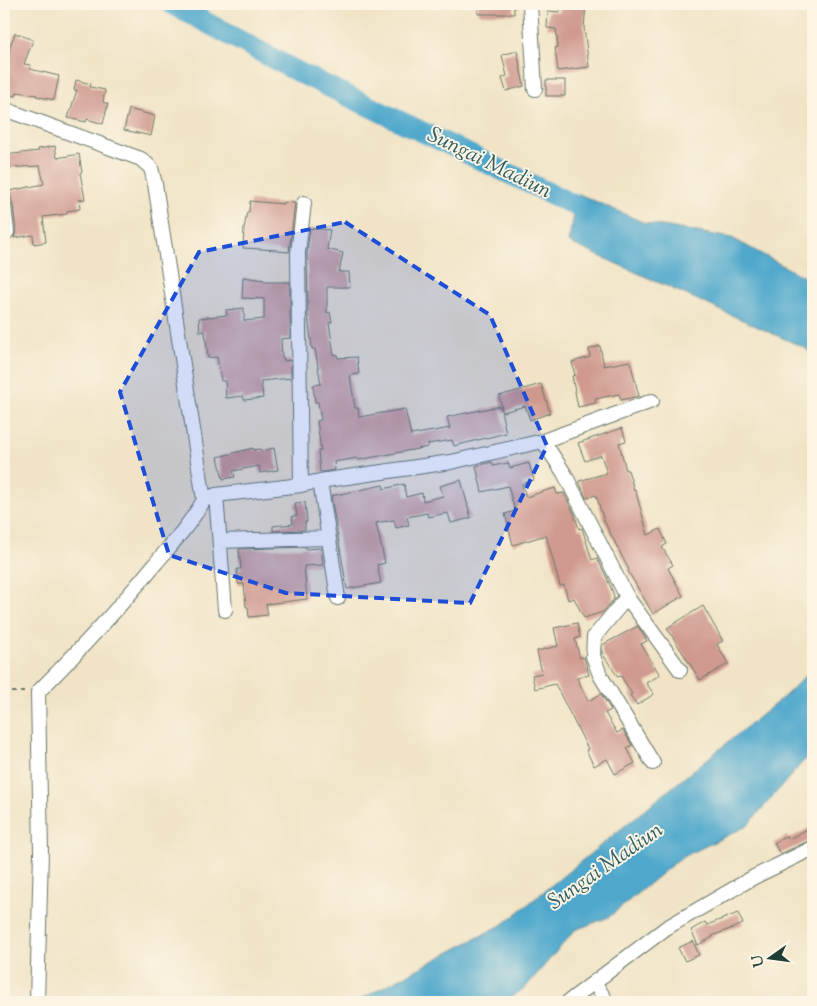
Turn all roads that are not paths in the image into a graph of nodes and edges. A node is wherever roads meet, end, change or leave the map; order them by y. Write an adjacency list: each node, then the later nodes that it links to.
1 (530, 4): 2 (street)
2 (535, 89)
3 (4, 109): 11 (street)
4 (304, 203): 10 (street)
5 (4, 206): 6 (street)
6 (7, 232)
7 (652, 401): 8 (street)
8 (543, 441): 9 (street); 14 (street)
9 (320, 481): 10 (street); 12 (street)
10 (301, 485): 11 (street)
11 (210, 498): 13 (street); 21 (street)
12 (329, 538): 13 (street); 15 (street)
13 (220, 541): 16 (street)
14 (627, 597): 17 (street); 18 (street)
15 (338, 598)
16 (225, 610)
17 (680, 670)
18 (653, 763)
19 (813, 848): 20 (street)
20 (594, 982): 22 (street); 23 (street)
21 (37, 1002)
22 (568, 1002)
23 (607, 1002)

